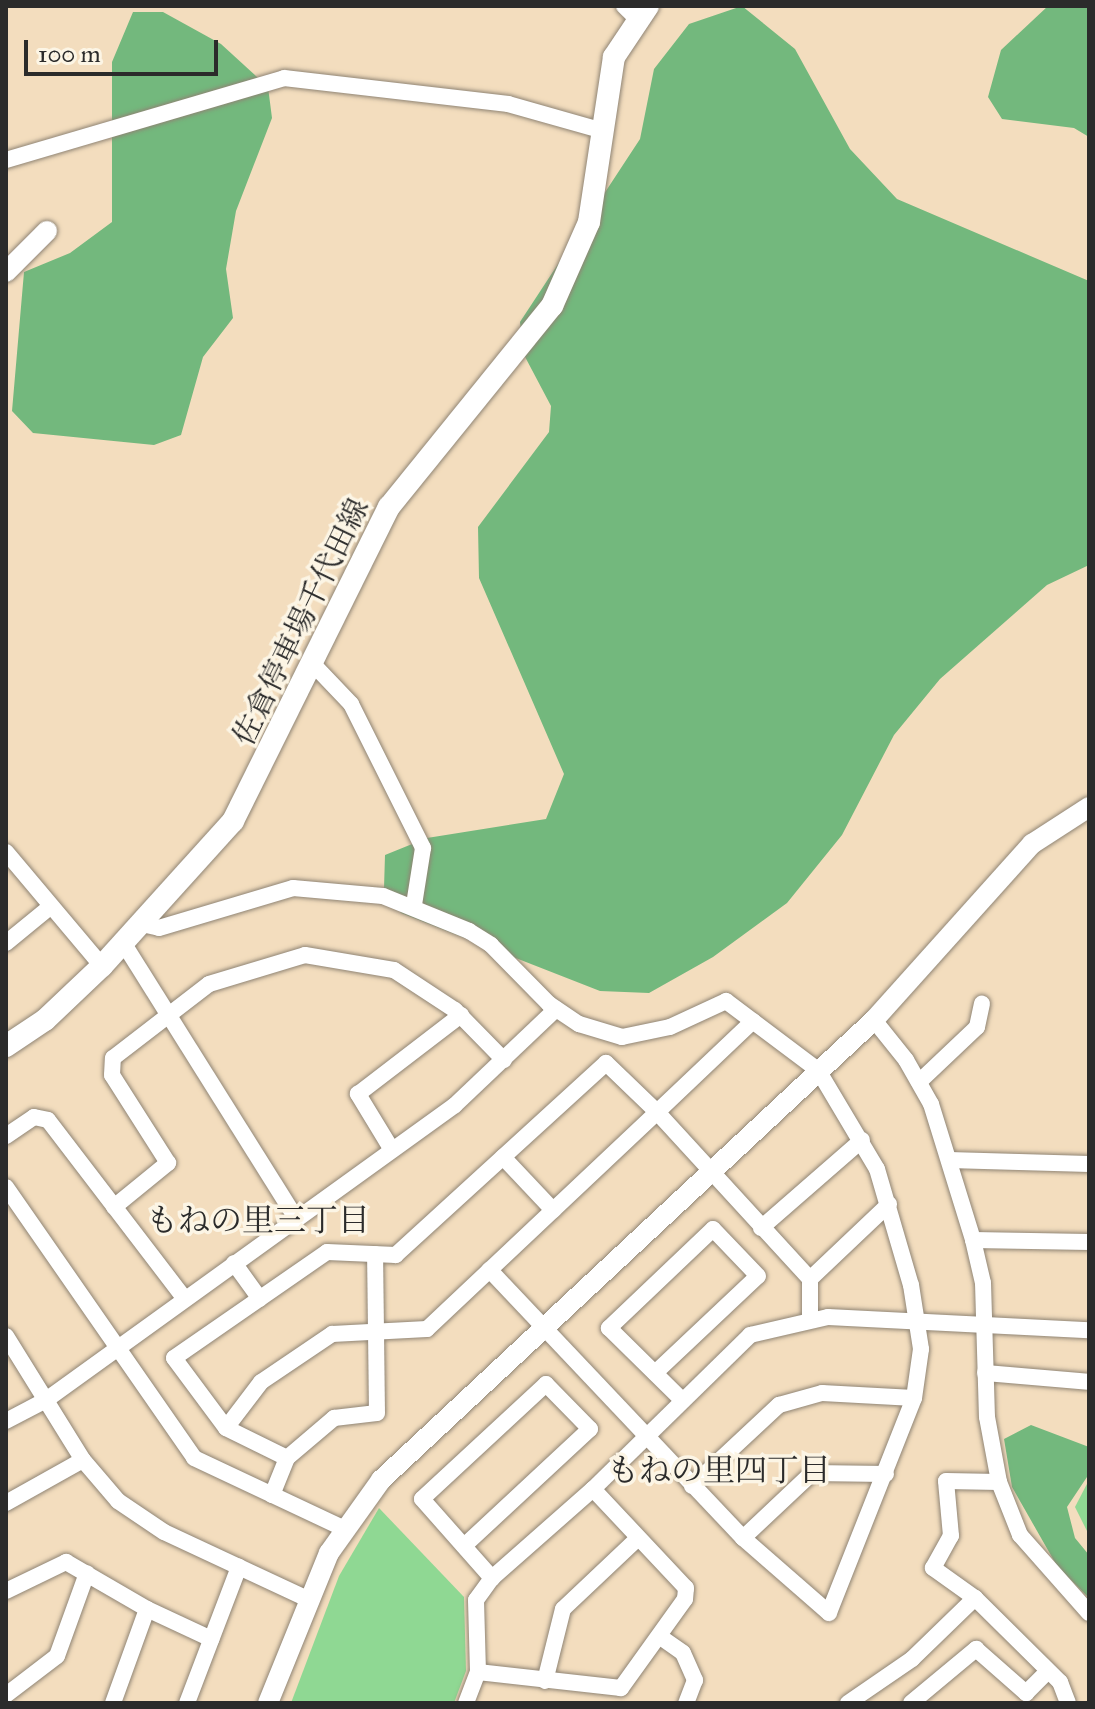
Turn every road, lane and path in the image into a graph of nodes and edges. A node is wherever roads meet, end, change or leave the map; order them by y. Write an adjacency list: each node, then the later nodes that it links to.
1 (636, 10): 2 (main road, 佐倉停車場千代田線)
2 (600, 130): 3 (street); 6 (main road, 佐倉停車場千代田線)
3 (6, 160)
4 (47, 231): 5 (street)
5 (6, 272)
6 (312, 663): 9 (street); 11 (main road, 佐倉停車場千代田線)
7 (1089, 807): 19 (street)
8 (6, 852): 10 (street)
9 (414, 905): 11 (street); 16 (street)
10 (50, 907): 12 (street); 14 (street)
11 (142, 924): 13 (main road, 佐倉停車場千代田線)
12 (6, 943)
13 (124, 944): 14 (main road, 佐倉停車場千代田線); 17 (street)
14 (102, 966): 21 (main road, 佐倉停車場千代田線)
15 (982, 1004): 24 (street)
16 (556, 1009): 20 (street); 22 (street)
17 (168, 1011): 18 (street); 35 (street); 37 (street)
18 (461, 1015): 22 (street); 28 (street)
19 (874, 1020): 23 (street); 24 (street)
20 (753, 1021): 23 (street); 25 (street)
21 (6, 1046)
22 (504, 1060): 28 (street)
23 (818, 1070): 27 (street); 32 (street)
24 (919, 1082): 30 (street)
25 (657, 1112): 29 (street); 32 (street); 36 (street)
26 (6, 1136): 35 (street)
27 (862, 1140): 34 (street); 38 (street)
28 (392, 1150): 37 (street)
29 (503, 1157): 36 (street); 41 (street)
30 (949, 1160): 31 (street); 39 (street)
31 (1089, 1164)
32 (708, 1172): 38 (street); 50 (street)
33 (6, 1187): 54 (street)
34 (889, 1204): 44 (street); 48 (street)
35 (114, 1207): 45 (street)
36 (553, 1210): 43 (street)
37 (296, 1218): 42 (street)
38 (761, 1228): 44 (street)
39 (973, 1240): 40 (street); 49 (street)
40 (1089, 1242)
41 (375, 1254): 46 (street); 52 (street)
42 (234, 1263): 45 (street); 46 (street)
43 (490, 1270): 50 (street); 52 (street)
44 (810, 1279): 47 (street)
45 (184, 1298): 54 (street)
46 (260, 1299): 62 (street)
47 (810, 1318): 48 (street); 59 (street)
48 (919, 1322): 49 (street); 58 (street)
49 (986, 1326): 51 (street); 56 (street)
50 (545, 1327): 63 (street); 72 (street)
51 (1089, 1330)
52 (375, 1332): 62 (street); 64 (street)
53 (6, 1336): 60 (street)
54 (117, 1347): 60 (street); 70 (street)
55 (655, 1373): 55 (street); 59 (street)
56 (985, 1373): 57 (street); 67 (street)
57 (1089, 1382)
58 (914, 1398): 66 (street); 68 (street)
59 (681, 1399): 63 (street)
60 (46, 1400): 61 (street); 65 (street)
61 (6, 1421)
62 (226, 1428): 64 (street)
63 (646, 1436): 68 (street); 69 (street)
64 (287, 1458): 70 (street)
65 (83, 1460): 71 (street); 76 (street)
66 (886, 1474): 74 (street); 74 (street)
67 (999, 1482): 80 (street); 83 (street)
68 (692, 1486): 74 (street)
69 (593, 1489): 73 (street); 78 (street)
70 (272, 1495): 72 (street)
71 (6, 1503)
72 (343, 1528): 81 (street)
73 (638, 1538): 84 (street); 88 (street)
74 (743, 1538)
75 (464, 1546): 75 (street); 78 (street)
76 (239, 1567): 81 (street); 85 (street)
77 (87, 1573): 79 (street); 82 (street); 89 (street)
78 (492, 1578): 87 (street)
79 (6, 1591)
80 (975, 1598): 86 (street); 95 (street)
81 (308, 1599): 92 (street)
82 (147, 1609): 85 (street); 90 (street)
83 (1089, 1613)
84 (659, 1636): 88 (street); 94 (street)
85 (211, 1639): 91 (street)
86 (1048, 1671): 96 (street); 97 (street)
87 (478, 1672): 88 (street); 93 (street)
88 (545, 1681)
89 (6, 1695)
90 (113, 1703)
91 (187, 1703)
92 (268, 1703)
93 (466, 1703)
94 (686, 1703)
95 (848, 1703)
96 (911, 1703)
97 (1068, 1703)

